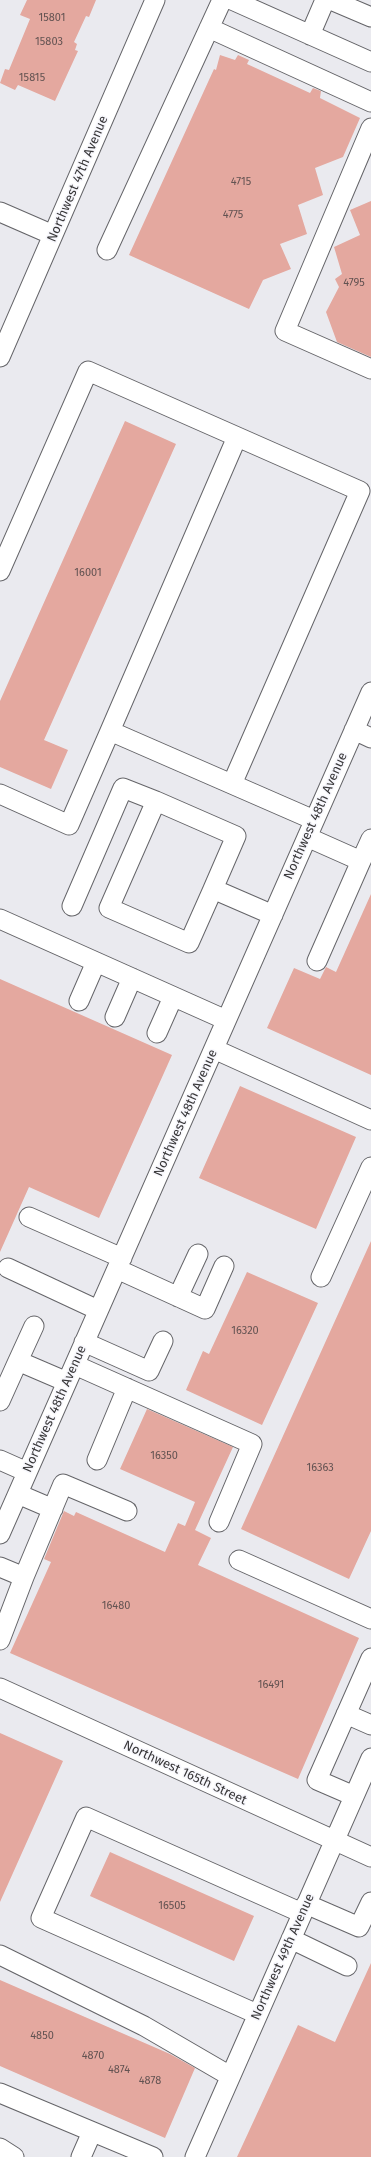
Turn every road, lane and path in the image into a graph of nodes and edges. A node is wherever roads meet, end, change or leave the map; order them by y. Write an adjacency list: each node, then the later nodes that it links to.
1 (155, 0): 13 (street, Northwest 47th Avenue)
2 (222, 0): 7 (street)
3 (326, 0): 8 (street)
4 (331, 0): 6 (street)
5 (244, 2): 8 (street)
6 (371, 17)
7 (209, 28): 10 (street); 14 (street)
8 (310, 34): 9 (street)
9 (369, 57)
10 (371, 102)
11 (371, 128): 16 (street)
12 (0, 212): 13 (street)
13 (53, 235): 15 (street, Northwest 47th Avenue)
14 (107, 250)
15 (0, 357)
16 (371, 369)
17 (237, 437): 18 (street); 20 (street); 22 (street)
18 (0, 571)
19 (371, 694): 21 (street, Northwest 48th Avenue)
20 (110, 731): 22 (street); 23 (street)
21 (363, 734): 25 (street, Northwest 48th Avenue)
22 (232, 784): 25 (street)
23 (0, 794)
24 (156, 801): 28 (street); 28 (street); 29 (street)
25 (311, 829): 27 (street); 30 (street, Northwest 48th Avenue)
26 (371, 839): 27 (street)
27 (361, 861): 32 (street)
28 (213, 889): 30 (street)
29 (72, 906)
30 (272, 915): 38 (street, Northwest 48th Avenue)
31 (0, 919): 33 (street)
32 (317, 961)
33 (96, 962): 34 (street); 36 (street)
34 (132, 978): 35 (street); 37 (street)
35 (173, 997): 38 (street); 39 (street)
36 (79, 1001)
37 (115, 1017)
38 (226, 1020): 40 (street, Northwest 48th Avenue)
39 (157, 1033)
40 (214, 1048): 41 (street); 45 (street, Northwest 48th Avenue)
41 (371, 1120)
42 (371, 1168): 48 (street)
43 (29, 1218): 45 (street)
44 (198, 1254): 49 (street)
45 (119, 1263): 49 (street); 50 (street, Northwest 48th Avenue)
46 (224, 1266): 49 (street)
47 (8, 1268): 50 (street)
48 (321, 1277)
49 (178, 1297)
50 (98, 1310): 52 (street, Northwest 48th Avenue)
51 (34, 1326): 54 (street)
52 (84, 1342): 53 (street); 55 (street, Northwest 48th Avenue)
53 (163, 1342)
54 (18, 1361): 56 (street); 58 (street)
55 (74, 1365): 56 (street, Northwest 48th Avenue); 57 (street)
56 (67, 1382): 61 (street, Northwest 48th Avenue)
57 (128, 1388): 60 (street); 65 (street)
58 (0, 1402)
59 (0, 1460): 61 (street)
60 (97, 1460)
61 (27, 1472): 62 (street, Northwest 48th Avenue)
62 (18, 1494): 63 (street); 66 (street, Northwest 48th Avenue)
63 (53, 1509): 64 (street); 69 (street)
64 (127, 1511)
65 (219, 1522)
66 (0, 1534)
67 (240, 1560): 70 (street)
68 (0, 1567): 69 (street)
69 (24, 1577): 71 (street)
70 (371, 1619)
71 (0, 1640)
72 (371, 1658): 74 (street)
73 (0, 1688): 78 (street, Northwest 165th Street)
74 (346, 1714): 75 (street); 77 (street)
75 (371, 1725)
76 (371, 1758): 77 (street, Northwest 49th Avenue)
77 (354, 1796): 78 (street, Northwest 49th Avenue)
78 (334, 1841): 79 (street, Northwest 165th Street); 81 (street, Northwest 49th Avenue)
79 (371, 1857)
80 (371, 1902): 81 (street)
81 (304, 1908): 82 (street, Northwest 49th Avenue); 85 (street)
82 (291, 1939): 84 (street); 85 (street, Northwest 49th Avenue)
83 (0, 1955): 86 (street)
84 (347, 1966)
85 (257, 2014): 86 (street, Northwest 49th Avenue)
86 (230, 2076): 93 (street, Northwest 49th Avenue)
87 (0, 2093): 88 (street)
88 (92, 2132): 90 (street); 92 (street)
89 (0, 2148): 91 (street)
90 (140, 2155)
91 (14, 2157)
92 (81, 2157)
93 (195, 2157)

